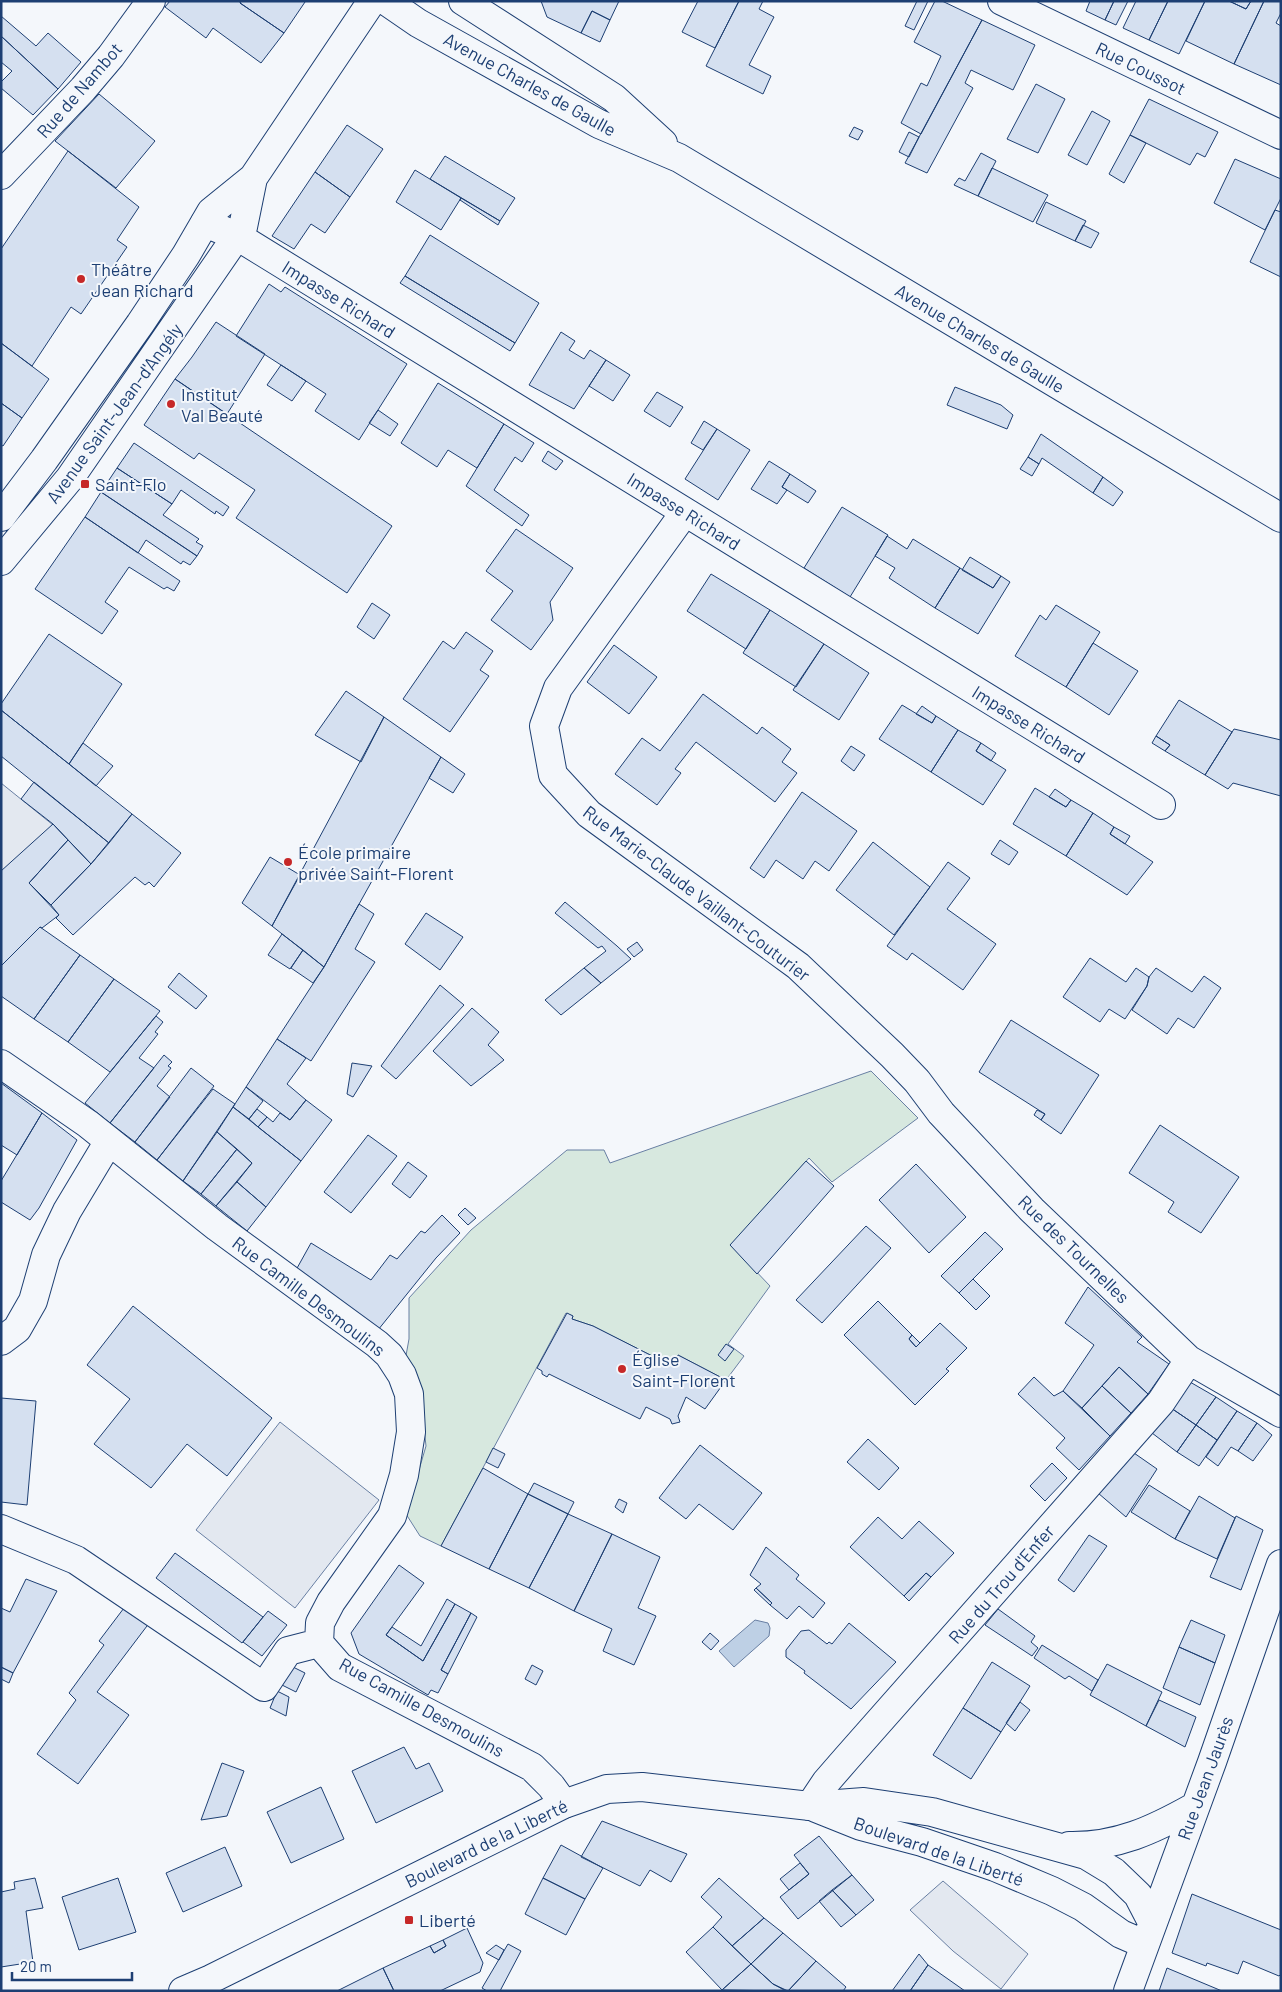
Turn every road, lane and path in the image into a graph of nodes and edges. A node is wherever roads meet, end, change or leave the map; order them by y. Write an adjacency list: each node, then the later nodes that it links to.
1 (151, 1): 8 (street, Rue de Nambot)
2 (372, 1): 9 (street, Avenue Saint-Jean-d'Angély)
3 (386, 1): 7 (street, Avenue Charles de Gaulle)
4 (463, 1): 7 (street, Avenue Charles de Gaulle)
5 (1002, 1): 6 (street, Rue Coussot)
6 (1281, 134)
7 (679, 158): 14 (street, Avenue Charles de Gaulle)
8 (1, 175)
9 (253, 178): 10 (street, Avenue Saint-Jean-d'Angély); 11 (street, Avenue Saint-Jean-d'Angély)
10 (205, 223): 11 (street, Impasse Richard); 13 (street, Avenue Saint-Jean-d'Angély)
11 (237, 236): 12 (street, Impasse Richard); 15 (street, Avenue Saint-Jean-d'Angély)
12 (685, 512): 16 (street, Impasse Richard); 17 (street, Rue Marie-Claude Vaillant-Couturier)
13 (1, 517)
14 (1281, 518)
15 (1, 561)
16 (1161, 805)
17 (892, 1055): 21 (street, Rue des Tournelles)
18 (1, 1064): 19 (street, Rue Camille Desmoulins)
19 (109, 1141): 20 (street); 25 (street, Rue Camille Desmoulins)
20 (1, 1341)
21 (1190, 1360): 22 (street, Rue des Tournelles); 27 (street, Rue du Trou d'Enfer)
22 (1281, 1413)
23 (3, 1530): 25 (street)
24 (1281, 1564): 28 (street, Rue Jean Jaurès)
25 (320, 1643): 26 (street, Rue Camille Desmoulins)
26 (564, 1804): 27 (street, Boulevard de la Liberté); 31 (street, Boulevard de la Liberté)
27 (810, 1806): 29 (street, Boulevard de la Liberté); 30 (street, Boulevard de la Liberté)
28 (1194, 1807): 29 (street, Boulevard de la Liberté); 30 (street, Rue Jean Jaurès)
29 (1054, 1845): 30 (street, Boulevard de la Liberté)
30 (1148, 1933): 32 (street, Rue Jean Jaurès)
31 (183, 1991)
32 (1128, 1991)

